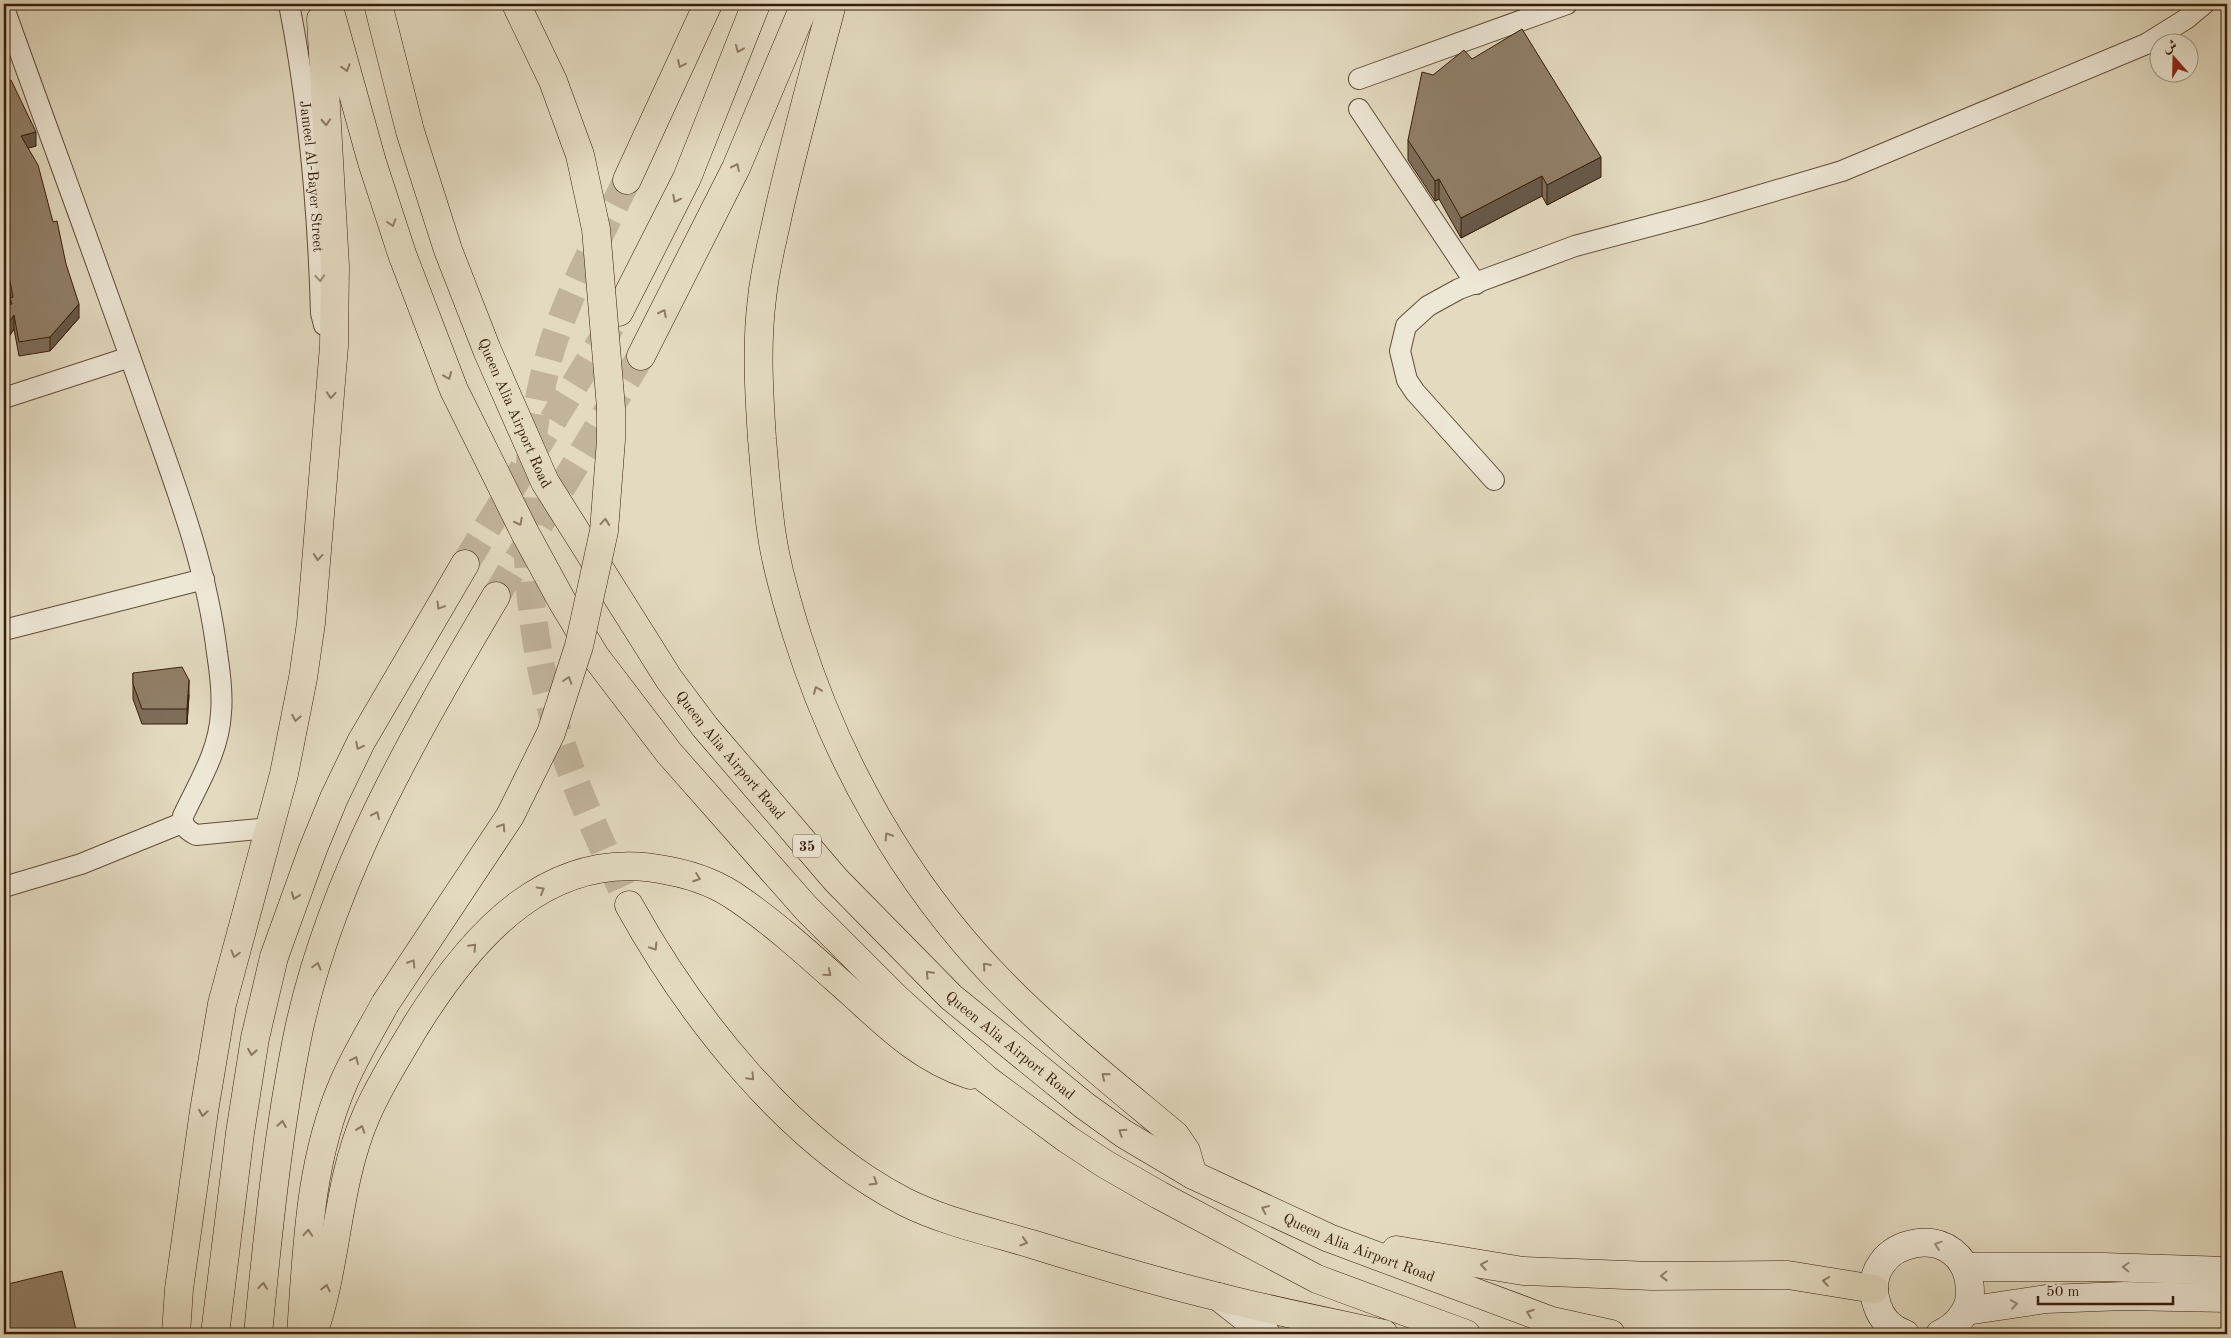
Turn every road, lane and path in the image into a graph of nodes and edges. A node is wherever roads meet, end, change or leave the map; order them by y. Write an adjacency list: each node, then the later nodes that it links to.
1 (290, 4): 19 (street, Jameel Al-Bayer Street, one-way to 19)
2 (320, 4): 19 (main road, one-way to 19)
3 (328, 4): 32 (main road, one-way to 32)
4 (378, 4): 33 (main road, Queen Alia Airport Road / 35, one-way to 4)
5 (516, 4): 47 (main road, one-way to 5, bridge)
6 (708, 4): 16 (main road, one-way to 16)
7 (756, 4): 18 (main road, one-way to 18)
8 (805, 4): 20 (main road, one-way to 8)
9 (832, 4): 33 (main road, one-way to 9)
10 (1567, 4): 13 (street)
11 (2204, 4): 17 (street)
12 (4, 8): 21 (street)
13 (1530, 10): 14 (street)
14 (1359, 79)
15 (1359, 109): 17 (street)
16 (627, 180)
17 (1476, 284): 23 (street)
18 (618, 312)
19 (334, 346): 29 (main road, one-way to 29)
20 (641, 356)
21 (130, 357): 22 (street); 25 (street)
22 (4, 398)
23 (1494, 480)
24 (465, 564): 45 (main road, one-way to 45)
25 (204, 579): 27 (street); 28 (street)
26 (496, 596): 46 (main road, one-way to 26)
27 (4, 630)
28 (182, 823): 29 (street); 30 (street)
29 (270, 828): 37 (main road, one-way to 37)
30 (4, 887)
31 (630, 904): 39 (main road, one-way to 39)
32 (986, 1079): 48 (main road, one-way to 32); 51 (main road)
33 (1193, 1175): 34 (main road, Queen Alia Airport Road / 35, one-way to 33)
34 (1330, 1238): 38 (main road, one-way to 34); 52 (main road, Queen Alia Airport Road / 35, one-way to 34)
35 (1965, 1267): 36 (street, one-way to 35); 38 (street, one-way to 38); 41 (street)
36 (2227, 1271)
37 (179, 1289): 43 (street); 44 (main road)
38 (1874, 1289): 42 (street)
39 (1219, 1298): 49 (street); 50 (main road)
40 (2227, 1298): 41 (street, one-way to 40)
41 (1966, 1311): 53 (street)
42 (1897, 1332)
43 (164, 1334)
44 (176, 1334)
45 (214, 1334)
46 (258, 1334)
47 (301, 1334)
48 (313, 1334)
49 (1266, 1334)
50 (1384, 1334)
51 (1466, 1334)
52 (1611, 1334)
53 (1940, 1334)

